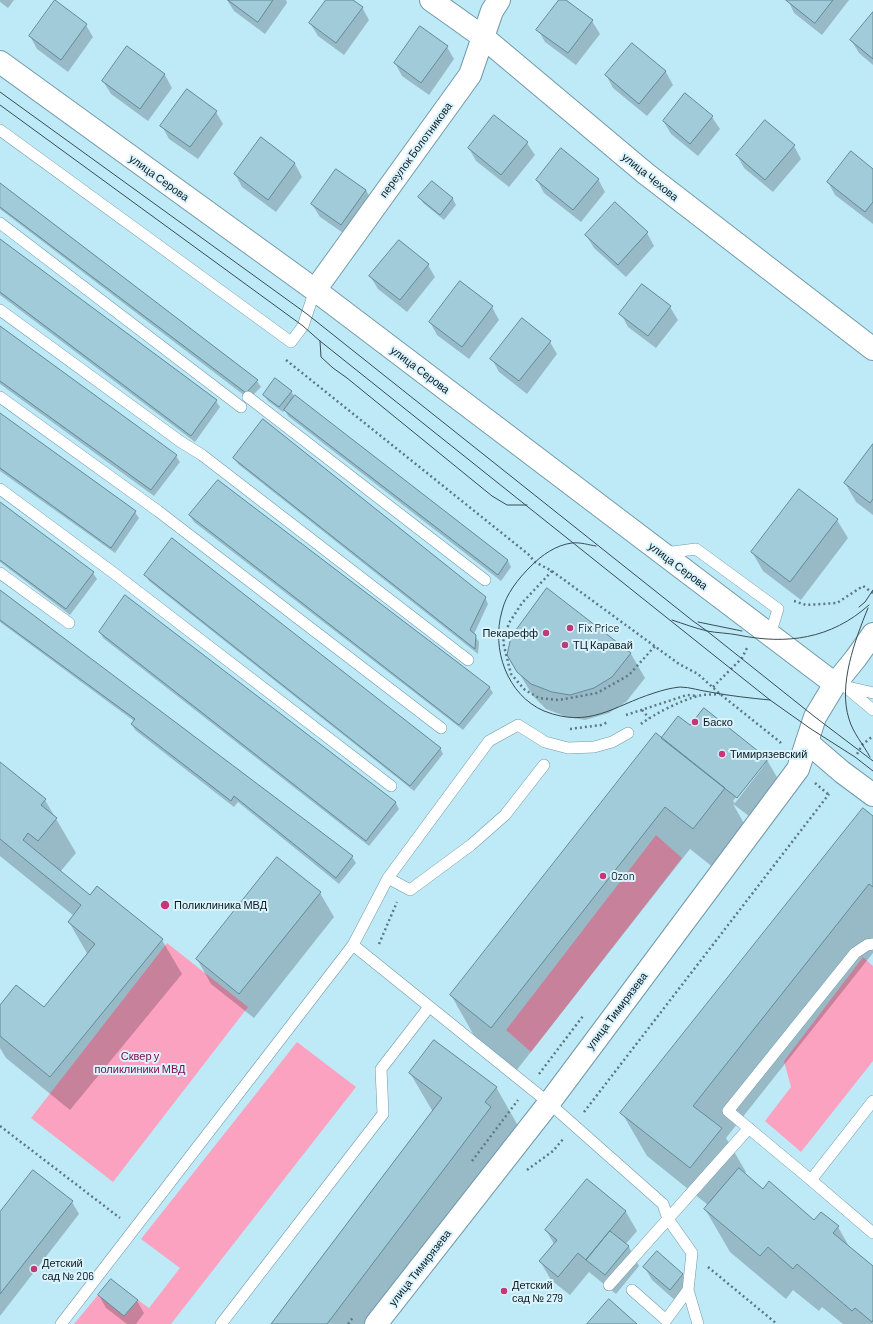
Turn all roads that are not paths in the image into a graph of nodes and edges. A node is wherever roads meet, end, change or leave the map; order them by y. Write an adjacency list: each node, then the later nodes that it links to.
1 (431, 0): 3 (street, улица Чехова)
2 (499, 0): 3 (street, переулок Болотникова)
3 (484, 38): 7 (street, переулок Болотникова); 9 (street, улица Чехова)
4 (0, 62): 7 (street, улица Серова)
5 (0, 130): 7 (lane)
6 (0, 222): 12 (lane)
7 (315, 290): 19 (street, улица Серова)
8 (0, 310): 18 (lane)
9 (873, 349)
10 (0, 397): 22 (lane)
11 (248, 398): 15 (lane)
12 (241, 407)
13 (0, 490): 26 (lane)
14 (0, 573): 16 (lane)
15 (486, 580)
16 (69, 623)
17 (873, 634): 19 (street, улица Тимирязева)
18 (468, 660)
19 (841, 685): 20 (lane); 21 (lane); 24 (street, улица Тимирязева)
20 (873, 693)
21 (873, 710)
22 (441, 728)
23 (633, 730): 28 (lane)
24 (807, 742): 27 (street); 32 (street, улица Тимирязева)
25 (544, 765): 28 (lane)
26 (391, 786)
27 (873, 795)
28 (388, 878): 30 (lane)
29 (873, 944): 34 (lane)
30 (353, 945): 31 (lane); 42 (lane)
31 (429, 1007): 32 (lane); 43 (lane)
32 (554, 1096): 36 (lane); 44 (street, улица Тимирязева)
33 (873, 1101): 35 (lane)
34 (749, 1128): 35 (lane); 36 (lane)
35 (811, 1180): 37 (lane)
36 (668, 1219): 38 (lane); 40 (lane)
37 (873, 1233)
38 (609, 1285)
39 (632, 1290): 41 (lane)
40 (688, 1290): 41 (lane); 45 (lane)
41 (667, 1322)
42 (61, 1324)
43 (221, 1324)
44 (376, 1324)
45 (698, 1324)

